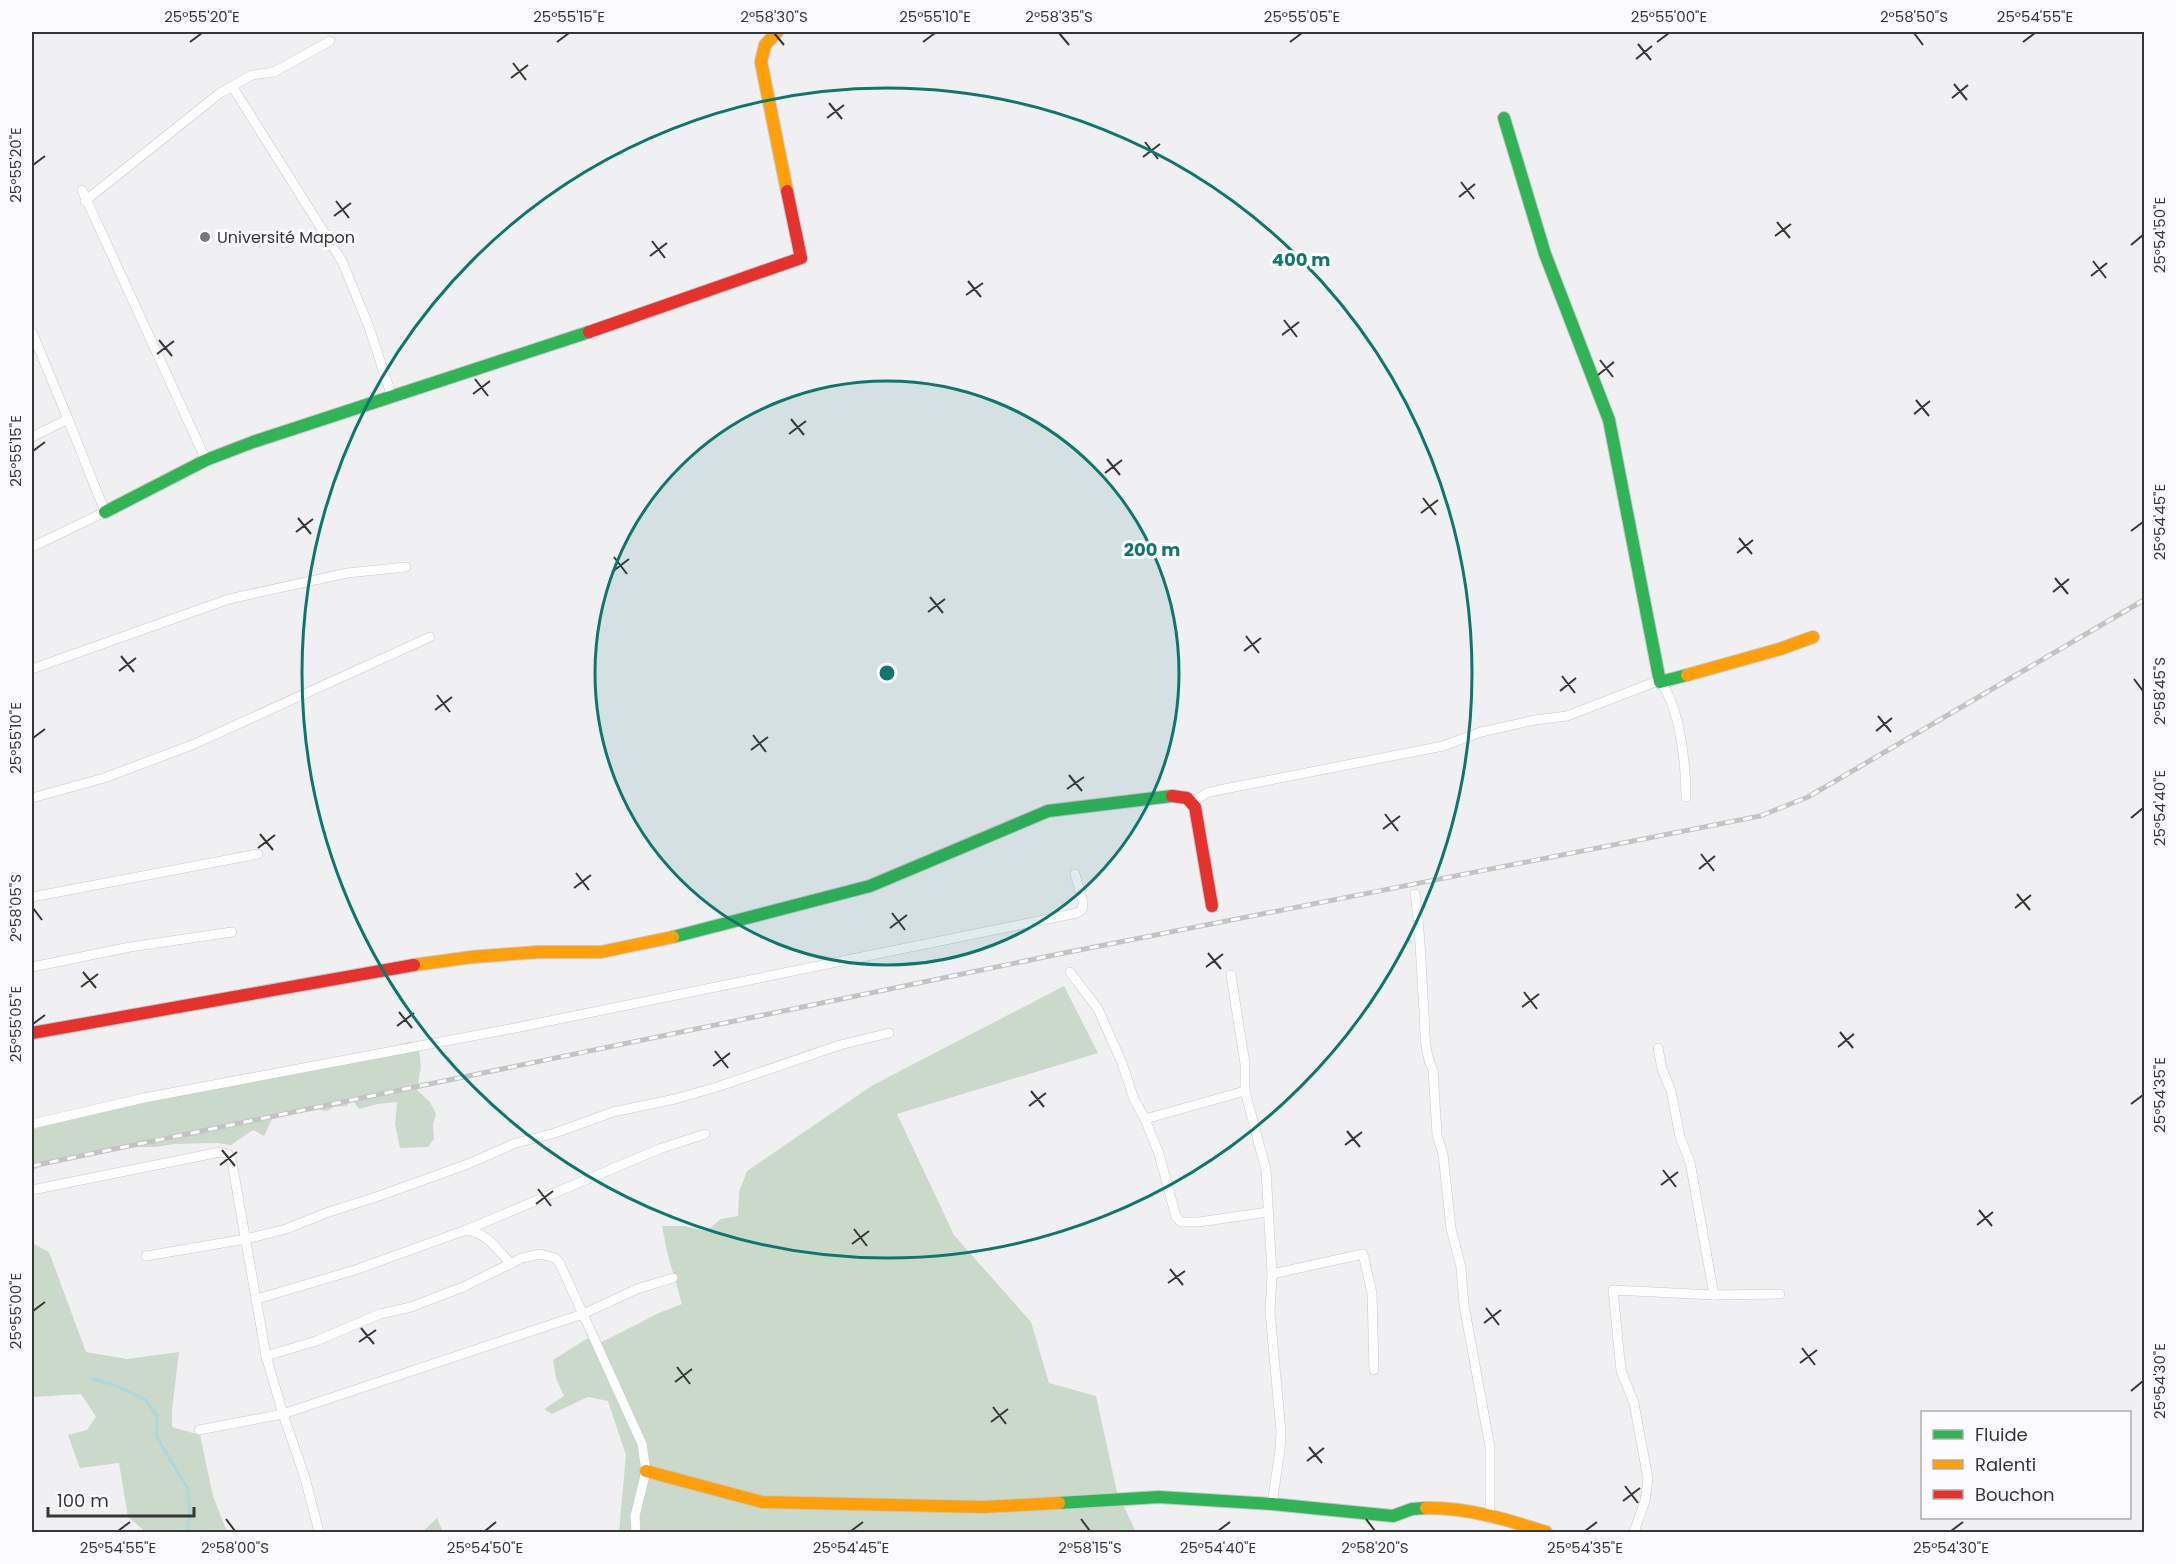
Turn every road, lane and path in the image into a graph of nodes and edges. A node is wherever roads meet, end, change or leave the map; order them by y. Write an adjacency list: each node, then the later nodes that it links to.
1 (777, 32): 8 (street)
2 (330, 41): 3 (street)
3 (232, 86): 6 (street); 8 (street)
4 (1504, 118): 18 (street)
5 (82, 190): 6 (street)
6 (85, 201): 11 (street)
7 (32, 332): 9 (street)
8 (392, 397): 11 (street)
9 (68, 418): 10 (street); 12 (street)
10 (32, 437)
11 (206, 460): 12 (street)
12 (105, 512): 13 (street)
13 (32, 548)
14 (406, 567): 17 (street)
15 (430, 637): 20 (street)
16 (1813, 637): 18 (street)
17 (32, 669)
18 (1660, 682): 19 (street); 21 (street)
19 (1686, 797)
20 (32, 798)
21 (1192, 802): 26 (street); 32 (street)
22 (258, 854): 25 (street)
23 (1075, 874): 36 (street)
24 (1415, 894): 56 (street)
25 (32, 897)
26 (1212, 906)
27 (232, 932): 28 (street)
28 (32, 967)
29 (1070, 972): 35 (street)
30 (1231, 975): 34 (street)
31 (889, 1033): 41 (street)
32 (32, 1034)
33 (1658, 1048): 47 (street)
34 (1245, 1091): 35 (street); 39 (street)
35 (1144, 1119): 39 (street)
36 (32, 1124)
37 (705, 1134): 40 (street)
38 (32, 1190): 41 (street)
39 (1268, 1212): 44 (street)
40 (466, 1230): 43 (street); 48 (street)
41 (246, 1239): 42 (street); 48 (street)
42 (146, 1256)
43 (510, 1263): 49 (street); 50 (street)
44 (1272, 1274): 51 (street); 55 (street)
45 (673, 1278): 49 (street)
46 (1780, 1294): 47 (street)
47 (1714, 1295): 60 (street)
48 (257, 1299): 50 (street)
49 (583, 1314): 52 (street); 54 (street)
50 (267, 1356): 52 (street)
51 (1374, 1370)
52 (283, 1414): 53 (street); 57 (street)
53 (199, 1430)
54 (646, 1471): 55 (street); 58 (street)
55 (1272, 1504): 56 (street)
56 (1490, 1517): 59 (street)
57 (319, 1533)
58 (636, 1533)
59 (1546, 1533)
60 (1634, 1533)

